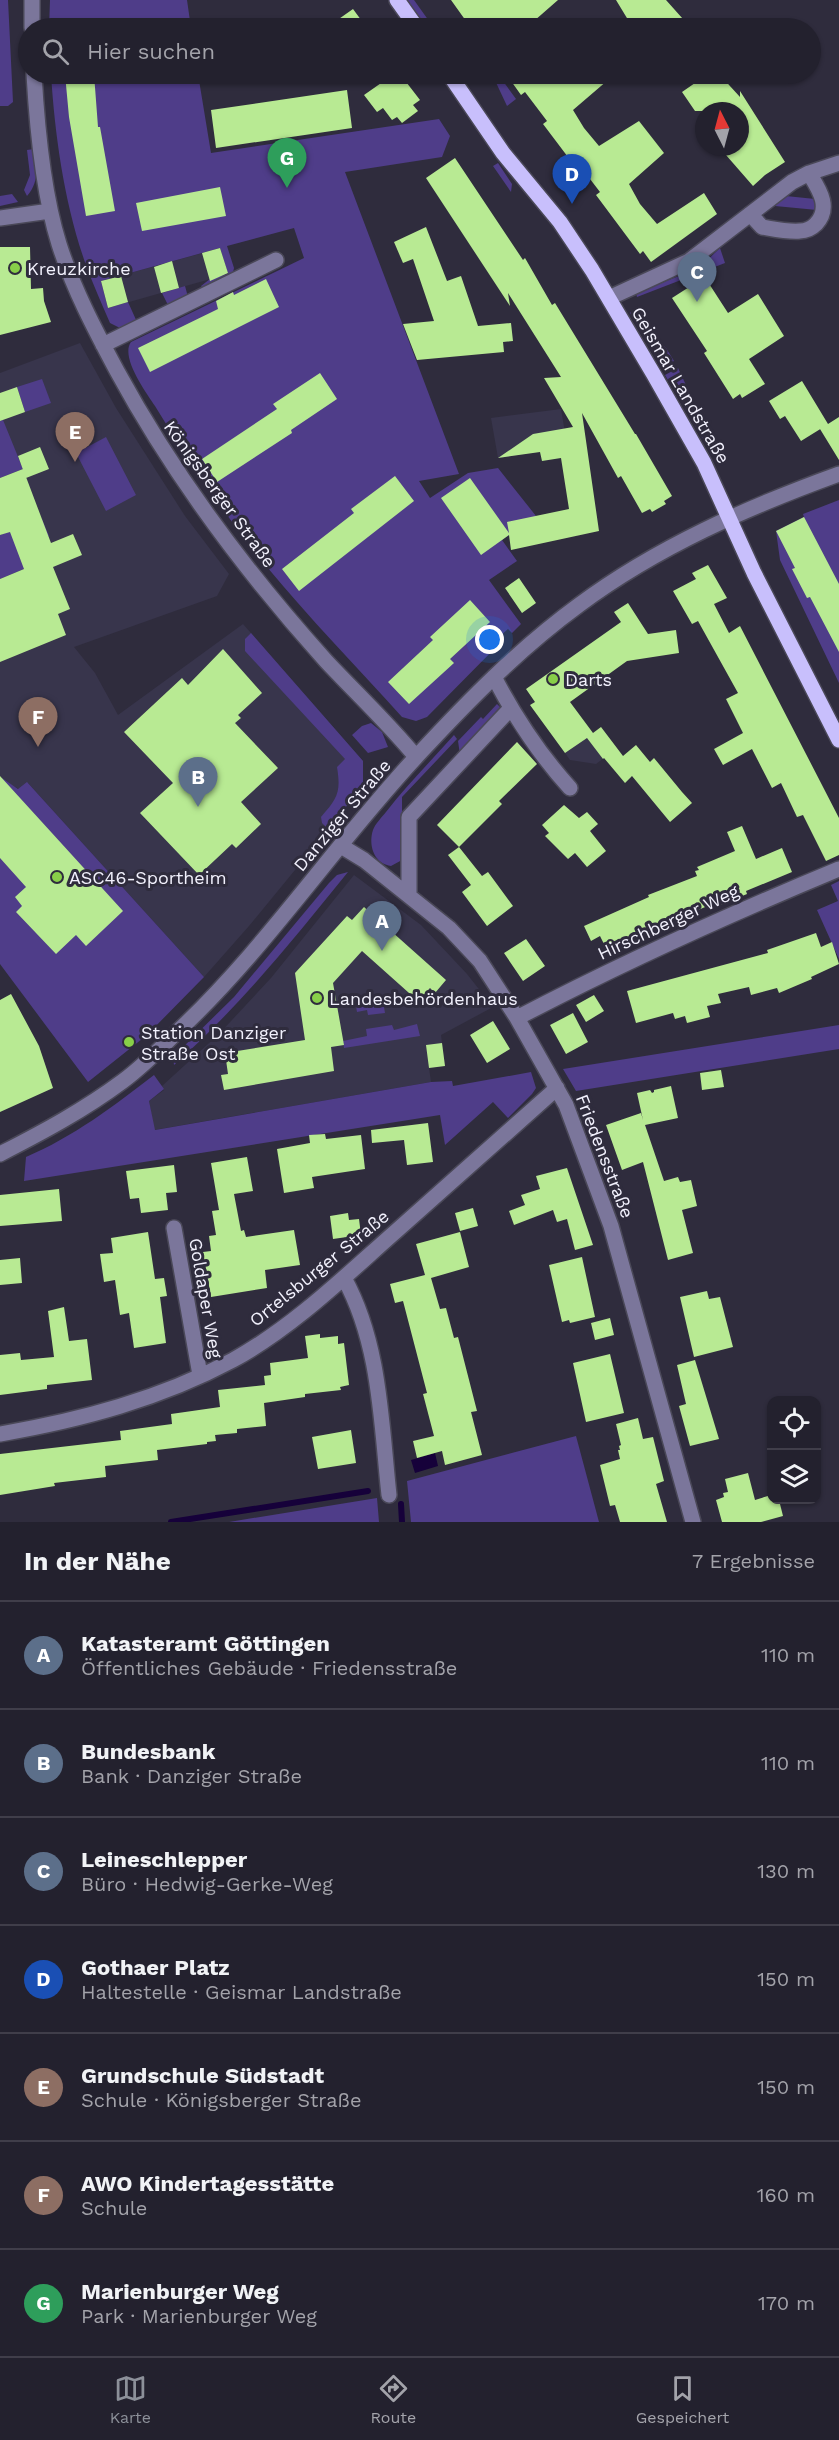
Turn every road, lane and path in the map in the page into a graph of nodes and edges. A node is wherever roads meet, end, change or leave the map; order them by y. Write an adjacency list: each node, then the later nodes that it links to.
1 (32, 0): 3 (street)
2 (397, 0): 4 (main road)
3 (32, 18)
4 (410, 18)
5 (35, 84): 9 (street, Königsberger Straße)
6 (456, 84): 13 (main road, Geismar Landstraße)
7 (839, 163): 8 (street)
8 (809, 172): 10 (street); 10 (street)
9 (50, 211): 11 (street); 14 (street, Königsberger Straße)
10 (750, 214): 13 (street)
11 (0, 218)
12 (276, 260): 14 (street)
13 (609, 298): 16 (main road, Geismar Landstraße)
14 (103, 345): 20 (street, Königsberger Straße)
15 (839, 474): 16 (street, Danziger Straße)
16 (730, 519): 17 (street, Danziger Straße); 19 (main road, Geismar Landstraße)
17 (494, 677): 18 (street); 20 (street, Danziger Straße)
18 (511, 708): 21 (street); 24 (street)
19 (839, 740)
20 (416, 757): 22 (street, Danziger Straße)
21 (570, 789)
22 (341, 846): 24 (street, Friedensstraße); 27 (street, Danziger Straße)
23 (839, 869): 25 (street, Hirschberger Weg)
24 (409, 896): 25 (street, Friedensstraße)
25 (517, 1018): 26 (street, Friedensstraße)
26 (557, 1089): 29 (street, Ortelsburger Straße); 33 (street, Friedensstraße)
27 (0, 1154)
28 (174, 1228): 30 (street, Goldaper Weg)
29 (344, 1278): 30 (street, Ortelsburger Straße); 32 (street)
30 (200, 1376): 31 (street, Ortelsburger Straße)
31 (0, 1434)
32 (389, 1495)
33 (693, 1522)

